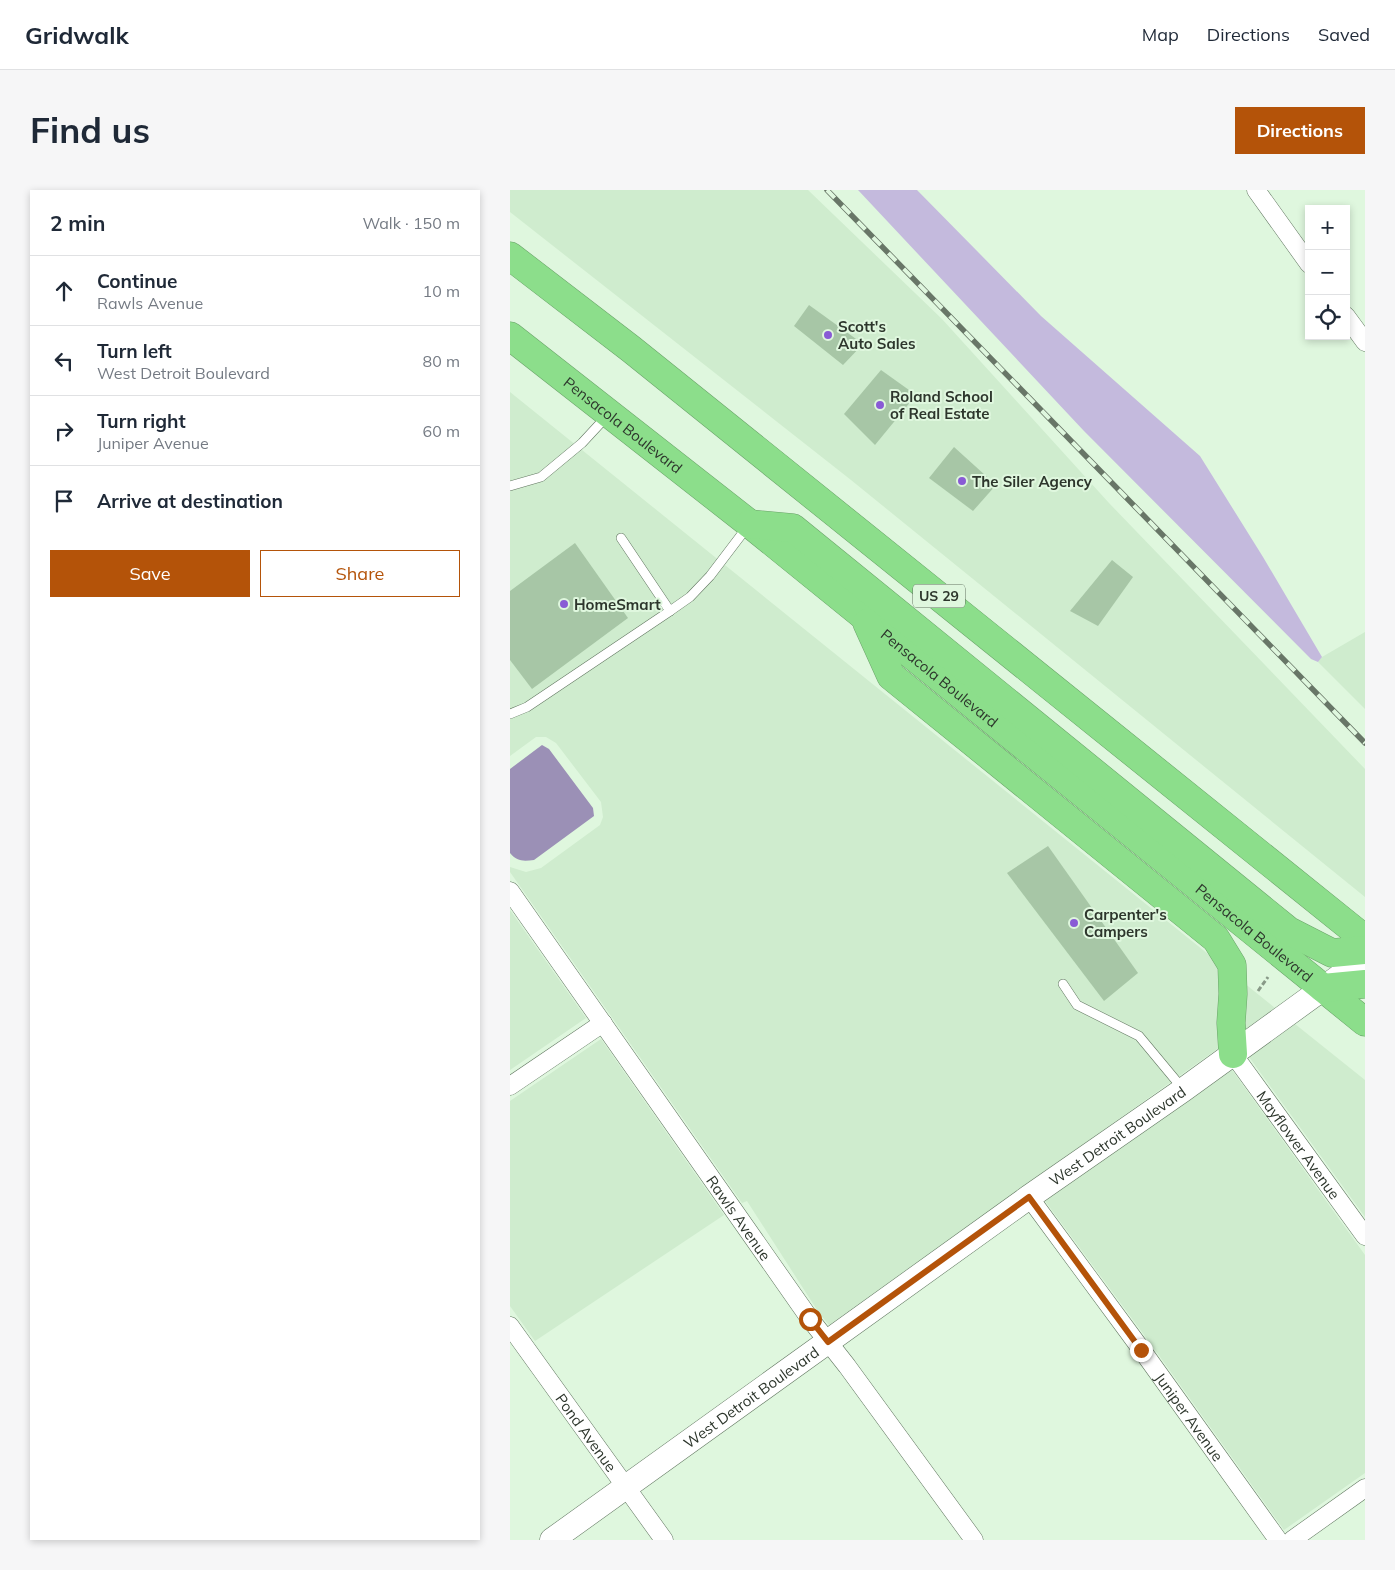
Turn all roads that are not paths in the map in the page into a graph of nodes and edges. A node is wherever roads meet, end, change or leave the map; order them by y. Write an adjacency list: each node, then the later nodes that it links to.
1 (1256, 190): 3 (street)
2 (510, 256): 15 (highway, US 29)
3 (1305, 258)
4 (1350, 321): 6 (street)
5 (510, 336): 7 (highway, Pensacola Boulevard)
6 (1365, 342)
7 (609, 414): 8 (lane); 9 (highway, Pensacola Boulevard)
8 (510, 486)
9 (750, 524): 11 (lane); 12 (highway, Pensacola Boulevard); 16 (highway)
10 (621, 538): 11 (lane)
11 (670, 611): 13 (lane)
12 (864, 617): 20 (highway, Pensacola Boulevard); 23 (highway)
13 (510, 714)
14 (510, 891): 22 (street, Rawls Avenue)
15 (1365, 939)
16 (1365, 950)
17 (1365, 958): 20 (street, West Detroit Boulevard)
18 (1063, 984): 25 (lane)
19 (1365, 984): 20 (highway)
20 (1323, 988): 21 (highway, Pensacola Boulevard); 23 (street, West Detroit Boulevard)
21 (1365, 1022)
22 (603, 1023): 24 (street); 29 (street, Rawls Avenue)
23 (1233, 1054): 25 (street, West Detroit Boulevard); 27 (street, Mayflower Avenue)
24 (510, 1086)
25 (1183, 1090): 26 (street, West Detroit Boulevard)
26 (1029, 1197): 29 (street, West Detroit Boulevard); 35 (street, Juniper Avenue)
27 (1365, 1236)
28 (510, 1326): 30 (street, Pond Avenue)
29 (828, 1342): 30 (street, West Detroit Boulevard); 34 (street, Rawls Avenue)
30 (626, 1487): 32 (street, West Detroit Boulevard); 33 (street, Pond Avenue)
31 (1365, 1488): 36 (street)
32 (552, 1540)
33 (664, 1540)
34 (974, 1540)
35 (1278, 1540)
36 (1292, 1540)

